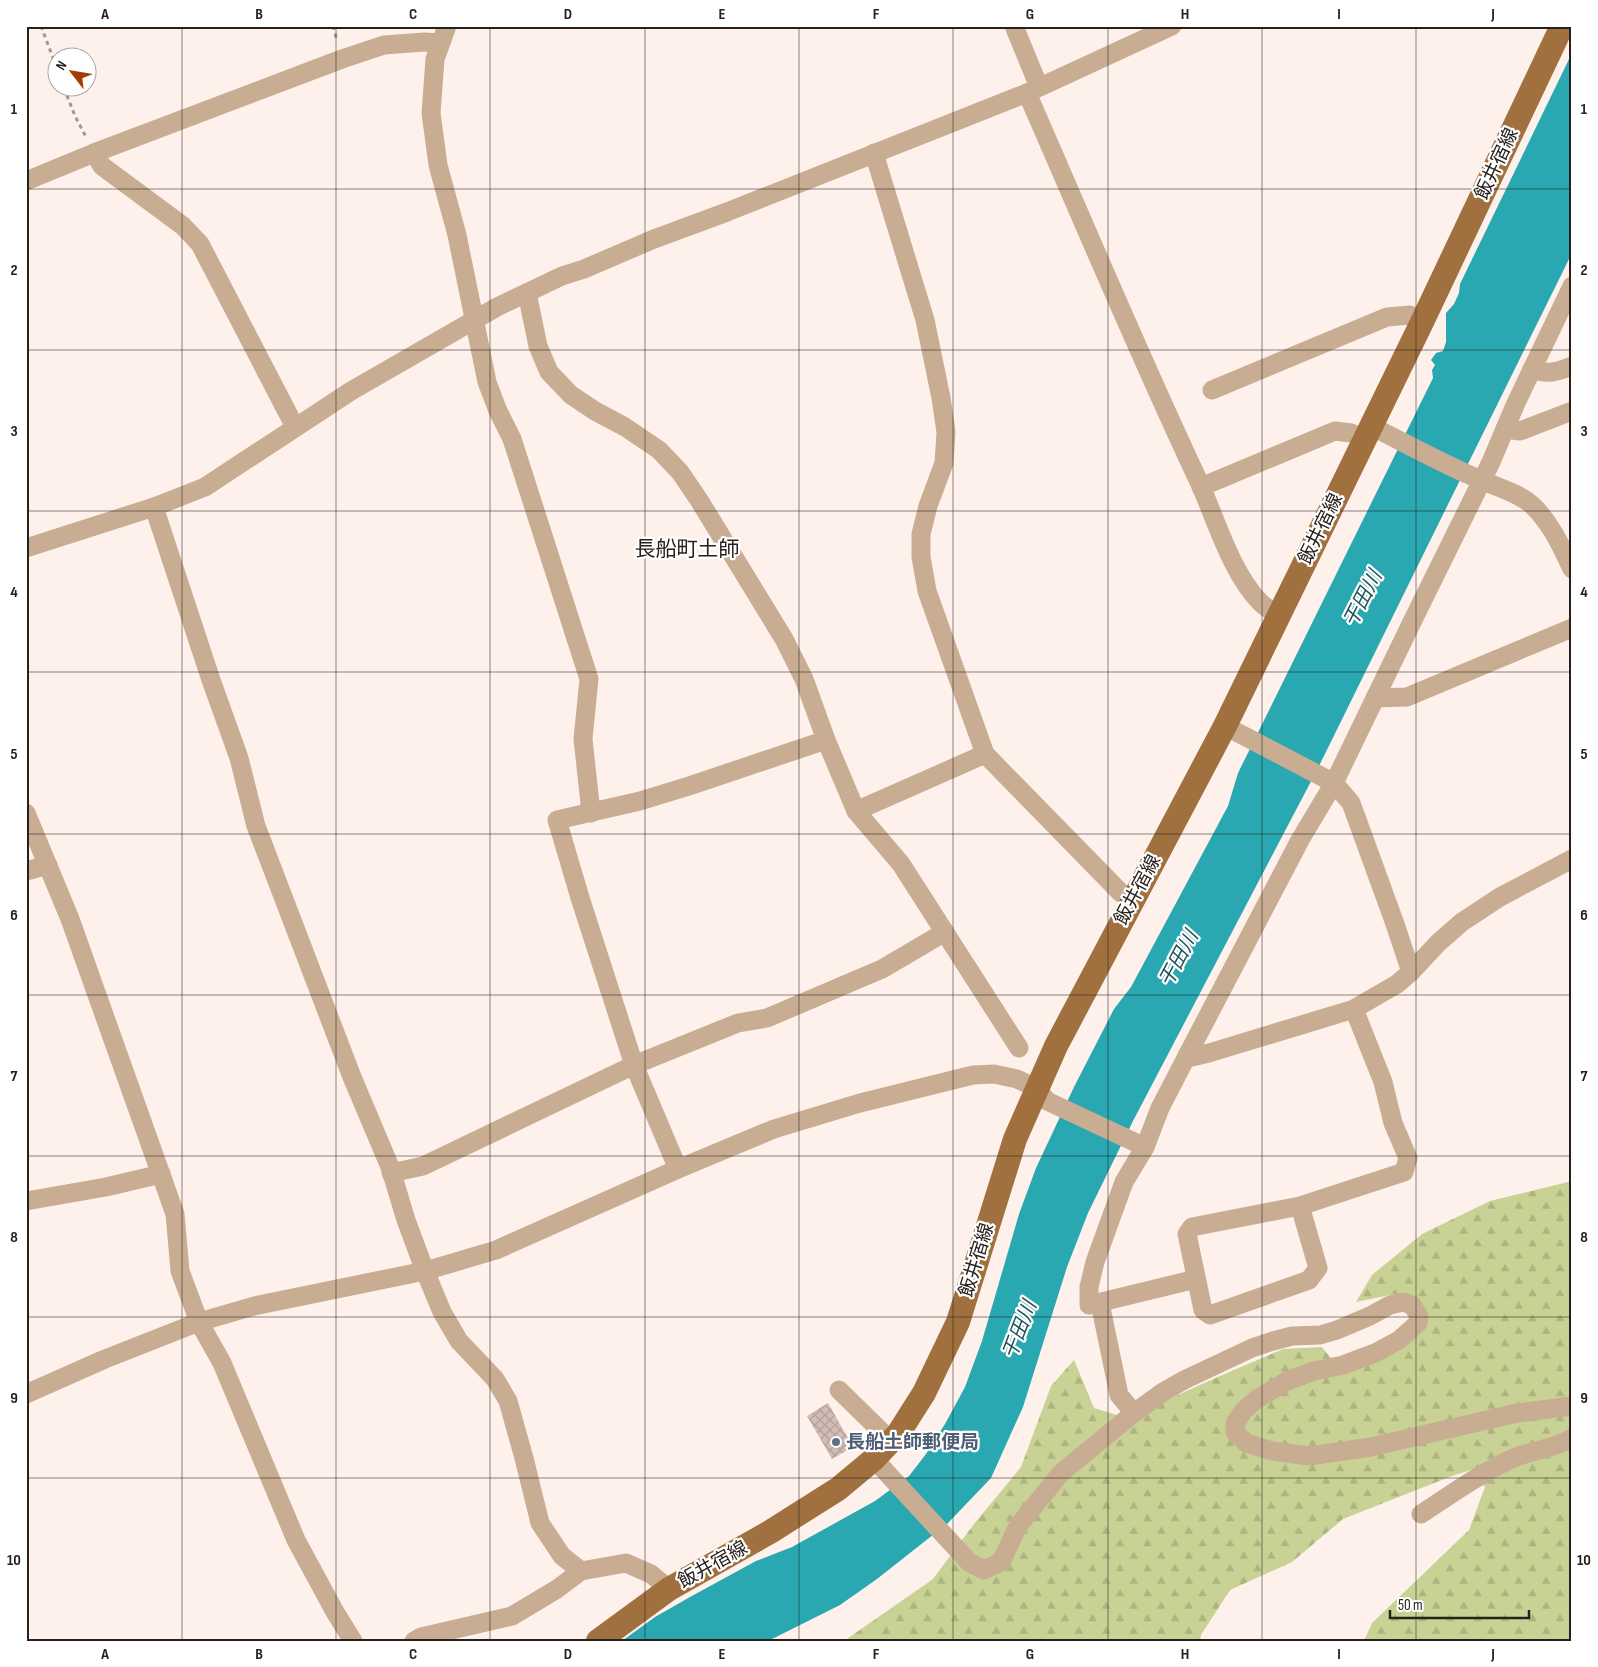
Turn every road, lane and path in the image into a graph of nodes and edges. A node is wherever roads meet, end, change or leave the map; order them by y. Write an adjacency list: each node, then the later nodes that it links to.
1 (40, 26): 6 (path)
2 (1014, 26): 7 (street)
3 (1172, 26): 7 (street)
4 (1562, 26): 15 (main road, 飯井宿線)
5 (443, 35): 9 (street); 14 (street)
6 (49, 48)
7 (1033, 90): 10 (street); 24 (street)
8 (68, 98): 9 (path)
9 (94, 153): 11 (street); 20 (street)
10 (874, 153): 12 (street); 33 (street)
11 (26, 181)
12 (527, 292): 14 (street); 32 (street)
13 (1570, 293): 17 (street)
14 (475, 320): 20 (street); 37 (street)
15 (1423, 320): 18 (street); 22 (main road, 飯井宿線)
16 (1572, 366): 17 (street)
17 (1532, 369): 21 (street)
18 (1212, 390)
19 (1572, 411): 21 (street)
20 (295, 427): 25 (street)
21 (1505, 429): 23 (street)
22 (1375, 433): 23 (street); 24 (street); 28 (main road, 飯井宿線)
23 (1479, 479): 27 (street); 30 (street)
24 (1201, 486): 28 (street)
25 (154, 506): 26 (street); 51 (street)
26 (26, 548)
27 (1572, 569)
28 (1278, 616): 31 (main road, 飯井宿線)
29 (1572, 628): 30 (street)
30 (1375, 698): 34 (street)
31 (1233, 730): 34 (street); 41 (main road, 飯井宿線)
32 (826, 740): 35 (street); 37 (street)
33 (985, 754): 35 (street); 41 (street)
34 (1330, 781): 43 (street); 46 (street)
35 (856, 811): 42 (street)
36 (26, 813): 39 (street)
37 (591, 813): 47 (street)
38 (1572, 859): 43 (street)
39 (48, 865): 40 (street); 52 (street)
40 (26, 871)
41 (1133, 900): 48 (main road, 飯井宿線)
42 (945, 932): 45 (street); 47 (street)
43 (1411, 972): 44 (street)
44 (1354, 1009): 46 (street); 54 (street)
45 (1019, 1048)
46 (1188, 1054): 49 (street)
47 (634, 1065): 50 (street); 51 (street)
48 (1042, 1094): 49 (street); 50 (street); 64 (main road, 飯井宿線)
49 (1140, 1144): 57 (street)
50 (678, 1169): 55 (street)
51 (391, 1172): 55 (street)
52 (161, 1174): 53 (street); 58 (street)
53 (26, 1201)
54 (1300, 1206): 56 (street); 56 (street)
55 (425, 1271): 58 (street); 67 (street)
56 (1196, 1280): 57 (street)
57 (1100, 1303): 62 (street)
58 (198, 1322): 60 (street); 69 (street)
59 (839, 1390): 64 (street)
60 (26, 1394)
61 (1572, 1406): 62 (street)
62 (1134, 1413): 65 (street)
63 (1572, 1438): 66 (street)
64 (891, 1441): 65 (main road, 飯井宿線)
65 (874, 1459): 68 (main road, 飯井宿線)
66 (1421, 1514)
67 (581, 1571): 68 (street); 70 (street)
68 (669, 1589): 71 (main road, 飯井宿線)
69 (353, 1641)
70 (414, 1641)
71 (598, 1641)

